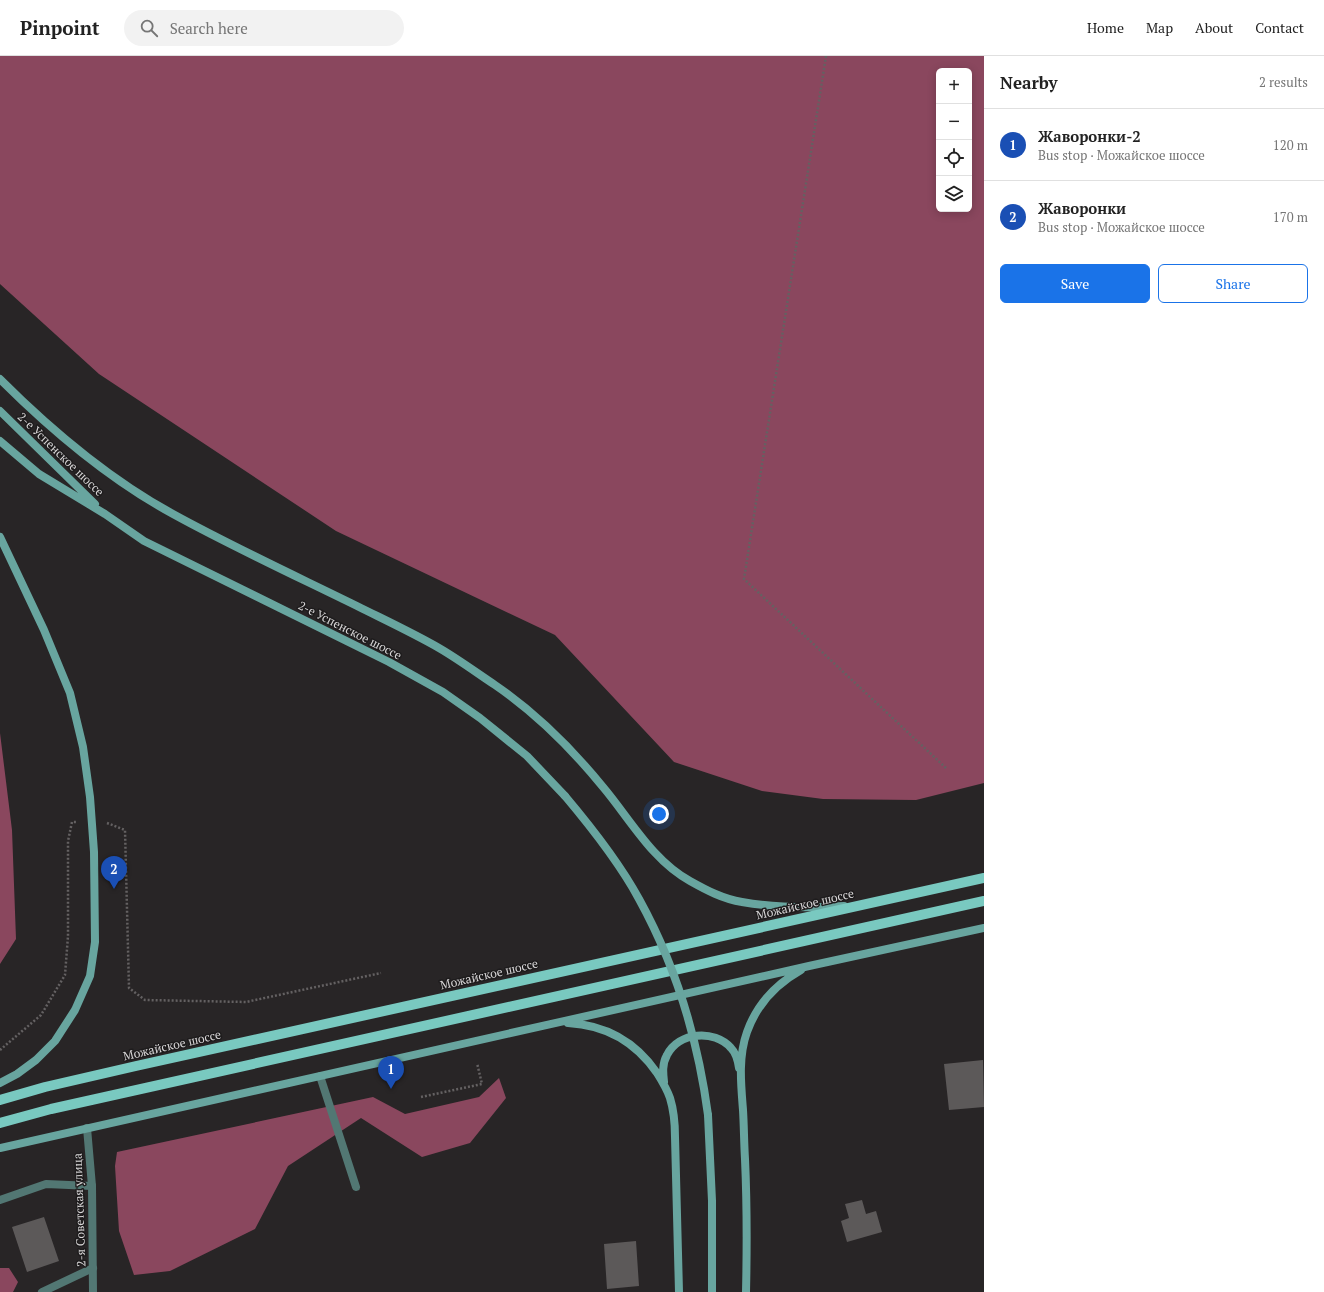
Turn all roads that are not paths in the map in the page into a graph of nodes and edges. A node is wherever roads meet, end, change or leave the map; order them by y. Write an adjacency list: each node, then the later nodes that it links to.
1 (0, 379): 8 (main road)
2 (0, 411): 4 (main road, 2-е Успенское шоссе)
3 (0, 440): 4 (main road, 2-е Успенское шоссе)
4 (105, 514): 27 (main road, 2-е Успенское шоссе, bridge)
5 (0, 537): 14 (main road)
6 (984, 878): 8 (main road, Можайское шоссе)
7 (984, 901): 17 (main road)
8 (865, 904): 16 (main road, Можайское шоссе)
9 (984, 928): 10 (main road)
10 (809, 966): 11 (main road); 12 (main road)
11 (557, 1022): 13 (main road); 15 (main road)
12 (741, 1074): 15 (main road); 28 (main road)
13 (320, 1076): 18 (main road); 21 (street)
14 (0, 1083)
15 (664, 1084): 26 (main road)
16 (0, 1100)
17 (0, 1123)
18 (87, 1128): 19 (main road); 20 (street, 2-я Советская улица)
19 (0, 1148)
20 (92, 1186): 22 (street); 23 (street, 2-я Советская улица)
21 (356, 1187)
22 (0, 1200)
23 (93, 1268): 24 (street); 25 (street, 2-я Советская улица)
24 (42, 1292)
25 (93, 1292)
26 (679, 1292)
27 (712, 1292)
28 (746, 1292)

